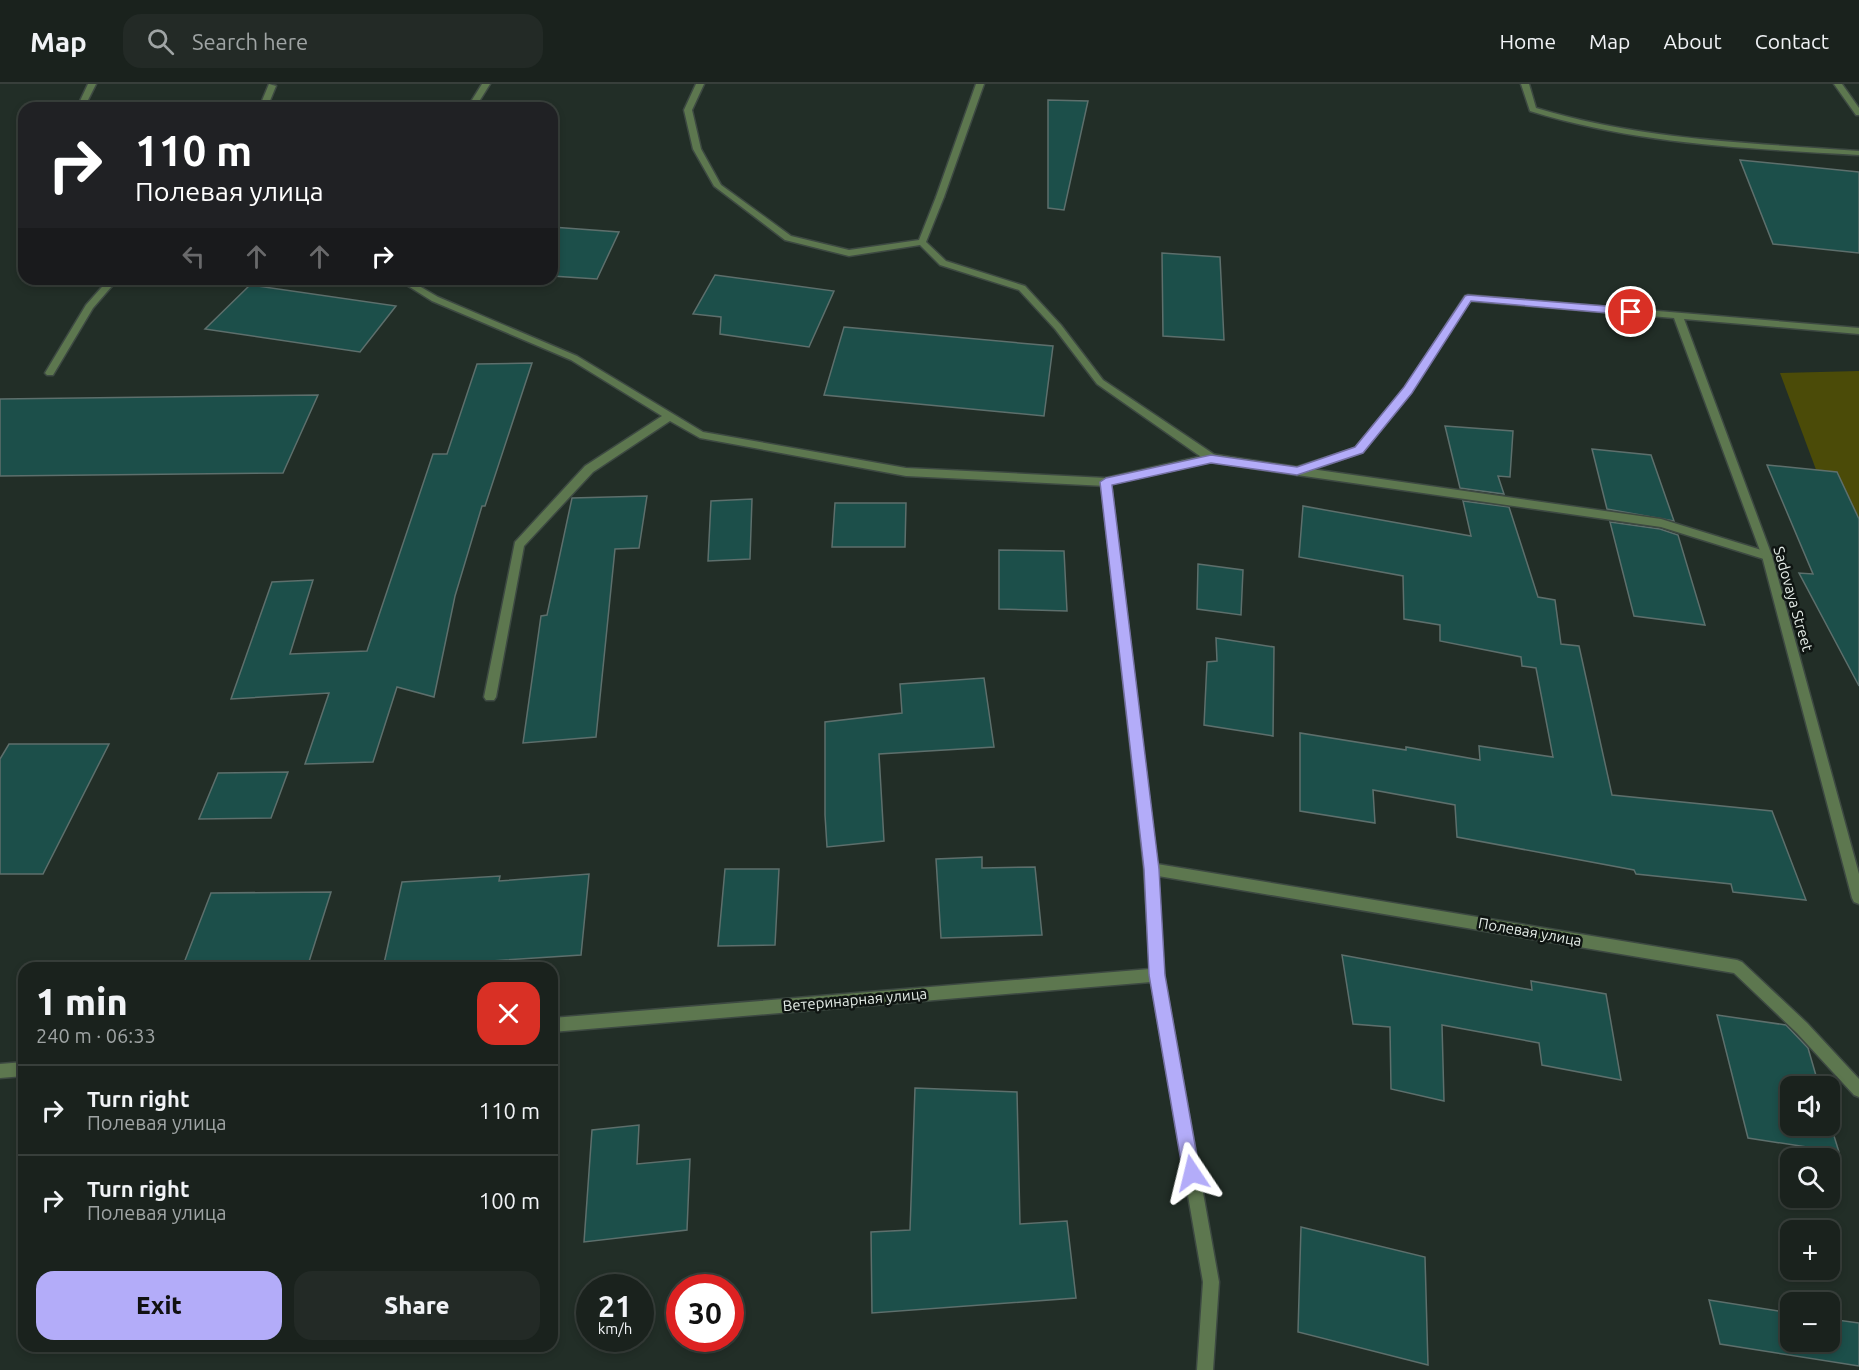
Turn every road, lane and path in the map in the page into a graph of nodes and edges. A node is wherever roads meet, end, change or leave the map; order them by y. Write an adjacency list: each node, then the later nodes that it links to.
1 (92, 84): 10 (street)
2 (486, 84): 12 (street)
3 (700, 84): 15 (street)
4 (980, 84): 15 (street)
5 (1525, 84): 14 (street)
6 (1838, 84): 8 (street)
7 (273, 85): 11 (street)
8 (1850, 100): 9 (street); 13 (street)
9 (1859, 100)
10 (83, 102)
11 (266, 102)
12 (475, 102)
13 (1859, 113)
14 (1859, 153)
15 (922, 242): 22 (street)
16 (109, 285): 20 (street)
17 (411, 285): 21 (street)
18 (1678, 315): 19 (street); 23 (street); 25 (street, Sadovaya Street)
19 (1859, 330)
20 (50, 373)
21 (670, 416): 24 (street); 26 (street)
22 (1211, 459): 23 (street); 24 (street)
23 (1297, 471): 25 (street)
24 (1106, 482): 27 (street)
25 (1767, 556): 28 (street, Sadovaya Street)
26 (490, 697)
27 (1151, 869): 29 (street); 33 (street, Полевая улица)
28 (1859, 898)
29 (1157, 975): 30 (street, Ветеринарная улица); 34 (street)
30 (558, 1025)
31 (18, 1070): 32 (street)
32 (0, 1071)
33 (1859, 1090)
34 (1205, 1370)

